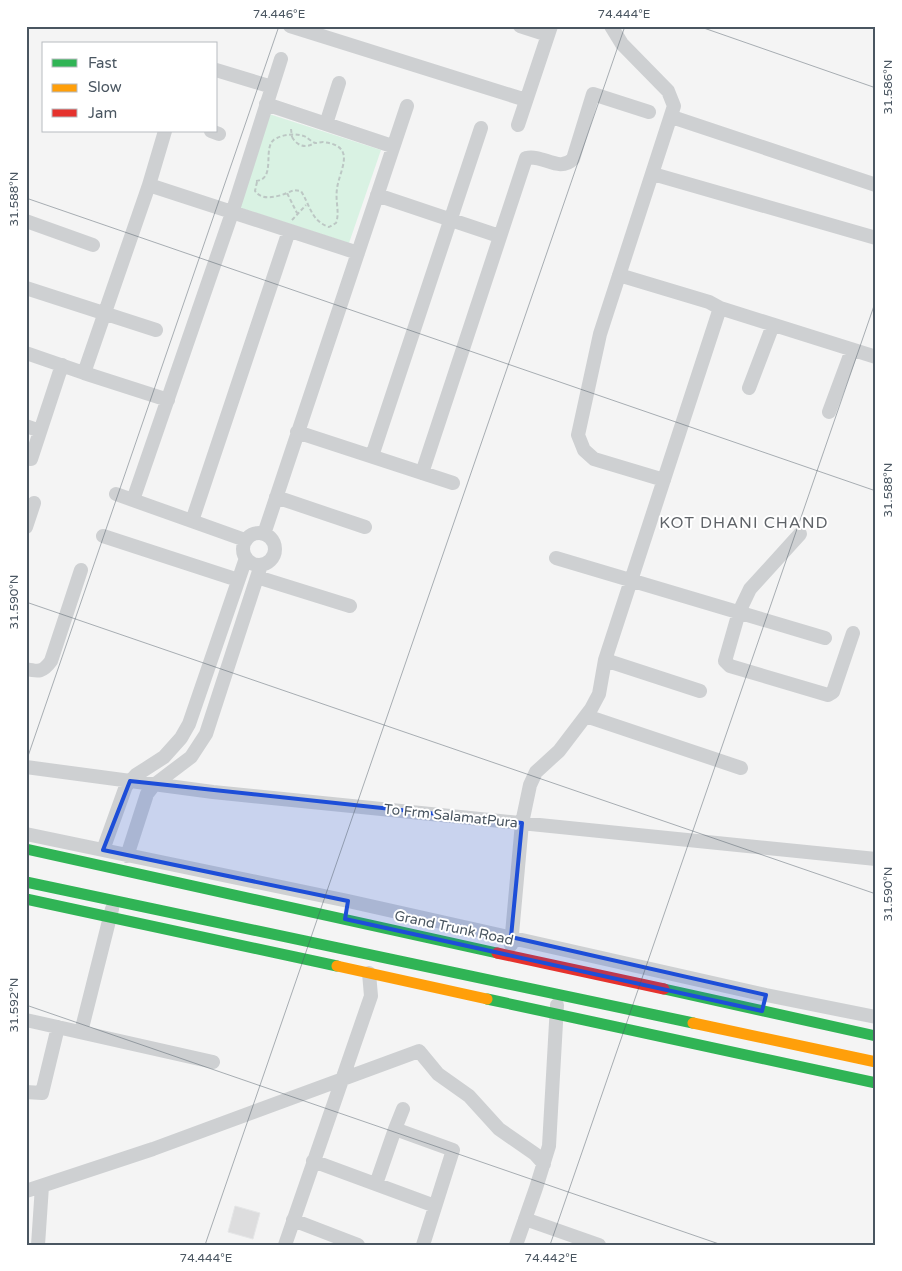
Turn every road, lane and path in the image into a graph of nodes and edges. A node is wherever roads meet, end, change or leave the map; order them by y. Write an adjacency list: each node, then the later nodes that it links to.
1 (290, 26): 9 (street)
2 (520, 26): 4 (street)
3 (611, 26): 13 (street)
4 (550, 31): 9 (street)
5 (281, 59): 8 (street)
6 (218, 71): 8 (street)
7 (339, 83): 14 (street)
8 (272, 87): 10 (street)
9 (526, 100): 15 (street)
10 (266, 104): 14 (street); 22 (street)
11 (407, 106): 20 (street)
12 (649, 112): 34 (street)
13 (672, 118): 21 (street); 25 (street)
14 (326, 124): 20 (street)
15 (518, 125)
16 (481, 128): 31 (street)
17 (291, 129): 19 (path, bridge)
18 (165, 132): 24 (street)
19 (315, 143): 23 (path); 28 (path)
20 (392, 146): 27 (street)
21 (653, 174): 35 (street); 38 (street)
22 (243, 179): 23 (path); 30 (street)
23 (257, 181): 26 (path)
24 (149, 185): 30 (street); 41 (street)
25 (876, 185)
26 (287, 193): 28 (path); 29 (path)
27 (376, 195): 31 (street); 37 (street)
28 (306, 204): 29 (path)
29 (297, 212): 33 (path)
30 (232, 213): 33 (street); 50 (street)
31 (450, 220): 34 (street); 55 (street)
32 (26, 221): 36 (street)
33 (288, 231): 37 (street); 64 (street)
34 (499, 236): 57 (street)
35 (876, 238)
36 (93, 245)
37 (358, 253): 54 (street)
38 (620, 275): 40 (street); 58 (street)
39 (26, 288): 41 (street)
40 (720, 308): 42 (street); 58 (street)
41 (104, 314): 43 (street); 48 (street)
42 (773, 325): 44 (street); 49 (street)
43 (156, 330)
44 (852, 350): 46 (street); 51 (street)
45 (26, 353): 47 (street)
46 (876, 358)
47 (62, 366): 48 (street); 53 (street)
48 (84, 373): 50 (street)
49 (749, 388)
50 (168, 400): 62 (street)
51 (829, 412)
52 (26, 426): 53 (street)
53 (40, 431): 56 (street)
54 (297, 432): 55 (street); 61 (street)
55 (372, 456): 57 (street)
56 (31, 459)
57 (422, 473): 59 (street)
58 (664, 480): 76 (street)
59 (453, 483)
60 (116, 494): 62 (street)
61 (276, 497): 66 (street); 67 (street)
62 (133, 500): 64 (street)
63 (34, 503): 65 (street)
64 (192, 521): 70 (street)
65 (26, 527)
66 (365, 527)
67 (264, 534): 70 (street); 74 (street)
68 (800, 534): 78 (street)
69 (102, 536): 75 (street)
70 (246, 540): 71 (street)
71 (246, 558): 74 (street); 75 (street)
72 (556, 558): 76 (street)
73 (81, 570): 82 (street)
74 (259, 571): 77 (street); 88 (street)
75 (238, 580): 87 (street)
76 (631, 580): 78 (street); 81 (street)
77 (350, 606)
78 (739, 612): 79 (street); 80 (street)
79 (853, 633)
80 (825, 638)
81 (605, 660): 83 (street); 84 (street)
82 (26, 669)
83 (700, 691)
84 (586, 716): 86 (street); 89 (street)
85 (26, 767): 87 (street, To Frm SalamatPura)
86 (741, 768)
87 (130, 781): 88 (street, To Frm SalamatPura); 92 (street)
88 (154, 785): 89 (street, To Frm SalamatPura); 93 (street)
89 (522, 823): 94 (street, To Frm SalamatPura); 102 (street)
90 (26, 834): 92 (street)
91 (26, 849): 99 (main road, Grand Trunk Road)
92 (103, 850): 93 (street)
93 (127, 856): 98 (street)
94 (876, 859)
95 (26, 882): 97 (main road)
96 (26, 899): 100 (main road)
97 (114, 900): 100 (street); 103 (main road)
98 (348, 901): 101 (street); 102 (street)
99 (304, 910): 101 (main road, Grand Trunk Road); 103 (main road)
100 (111, 917): 106 (main road); 115 (street)
101 (345, 919): 105 (main road, Grand Trunk Road)
102 (512, 937): 105 (street); 109 (street)
103 (299, 940): 104 (main road)
104 (340, 948): 106 (street); 108 (main road)
105 (510, 955): 110 (main road, Grand Trunk Road)
106 (336, 966): 107 (main road)
107 (369, 973): 111 (main road); 119 (street)
108 (559, 995): 111 (street); 118 (main road)
109 (766, 995): 110 (street); 112 (street)
110 (762, 1011): 116 (main road, Grand Trunk Road)
111 (555, 1013): 120 (main road); 125 (street)
112 (876, 1017)
113 (26, 1020): 114 (street)
114 (58, 1027): 115 (street); 121 (street)
115 (81, 1032): 117 (street)
116 (876, 1036)
117 (213, 1062)
118 (876, 1062)
119 (344, 1080): 124 (street); 125 (street); 127 (street)
120 (876, 1083)
121 (26, 1092)
122 (403, 1109): 123 (street)
123 (395, 1128): 126 (street); 129 (street)
124 (313, 1161): 126 (street); 131 (street)
125 (544, 1164): 130 (street)
126 (376, 1184): 129 (street)
127 (42, 1186): 128 (street); 133 (street)
128 (26, 1191)
129 (435, 1206): 136 (street)
130 (525, 1219): 132 (street); 137 (street)
131 (293, 1220): 134 (street); 135 (street)
132 (576, 1241): 138 (street)
133 (38, 1245)
134 (285, 1245)
135 (358, 1245)
136 (423, 1245)
137 (516, 1245)
138 (599, 1245)

